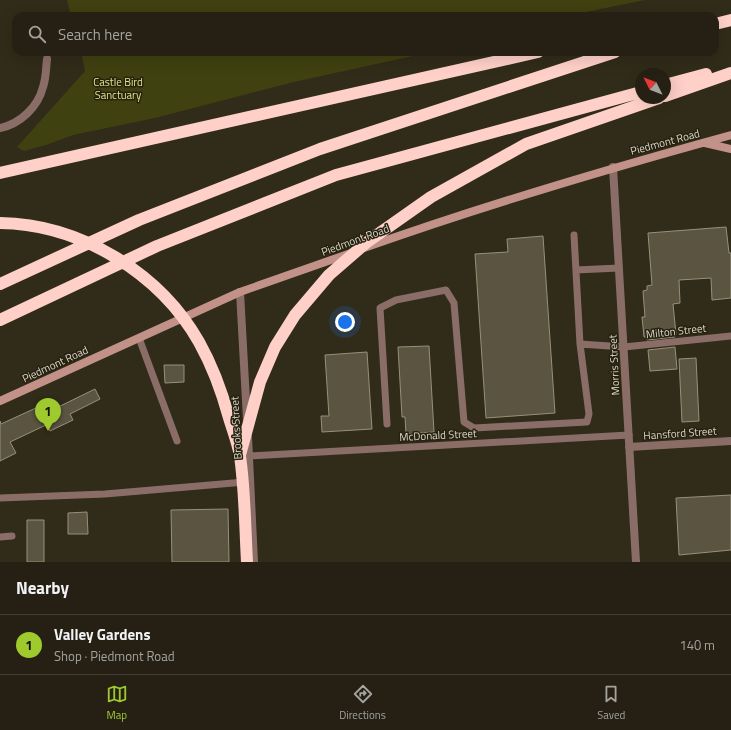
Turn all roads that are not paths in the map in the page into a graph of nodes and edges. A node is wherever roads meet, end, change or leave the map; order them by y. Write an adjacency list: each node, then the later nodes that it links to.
1 (731, 20): 2 (highway)
2 (719, 23)
3 (520, 56): 17 (highway)
4 (602, 56): 22 (highway)
5 (47, 59): 12 (street)
6 (731, 67): 8 (highway)
7 (731, 73): 10 (highway)
8 (671, 83)
9 (635, 94): 24 (highway)
10 (671, 94)
11 (642, 104): 35 (highway)
12 (0, 128)
13 (731, 135): 14 (street, Piedmont Road)
14 (704, 143): 15 (street); 16 (street, Piedmont Road)
15 (731, 149)
16 (613, 168): 20 (street, Morris Street); 23 (street, Piedmont Road)
17 (0, 173)
18 (0, 223): 35 (highway)
19 (574, 235): 21 (lane)
20 (619, 268): 21 (lane); 28 (street, Morris Street)
21 (576, 270): 27 (lane)
22 (0, 284)
23 (240, 292): 26 (street, Piedmont Road); 35 (street, Brooks Street)
24 (0, 320)
25 (731, 336): 28 (lane, Milton Street)
26 (139, 338): 29 (street, Piedmont Road); 32 (lane)
27 (580, 344): 28 (lane, Milton Street); 30 (lane)
28 (624, 347): 31 (street, Morris Street)
29 (0, 401)
30 (387, 424)
31 (629, 435): 34 (street, Morris Street); 35 (lane, McDonald Street)
32 (177, 441)
33 (731, 441): 34 (street, Hansford Street)
34 (629, 448): 42 (street, Morris Street)
35 (244, 456): 36 (street, Brooks Street); 40 (highway)
36 (250, 482): 37 (lane); 41 (street, Brooks Street)
37 (0, 498)
38 (12, 536): 39 (lane)
39 (0, 537)
40 (247, 562)
41 (254, 562)
42 (636, 562)

